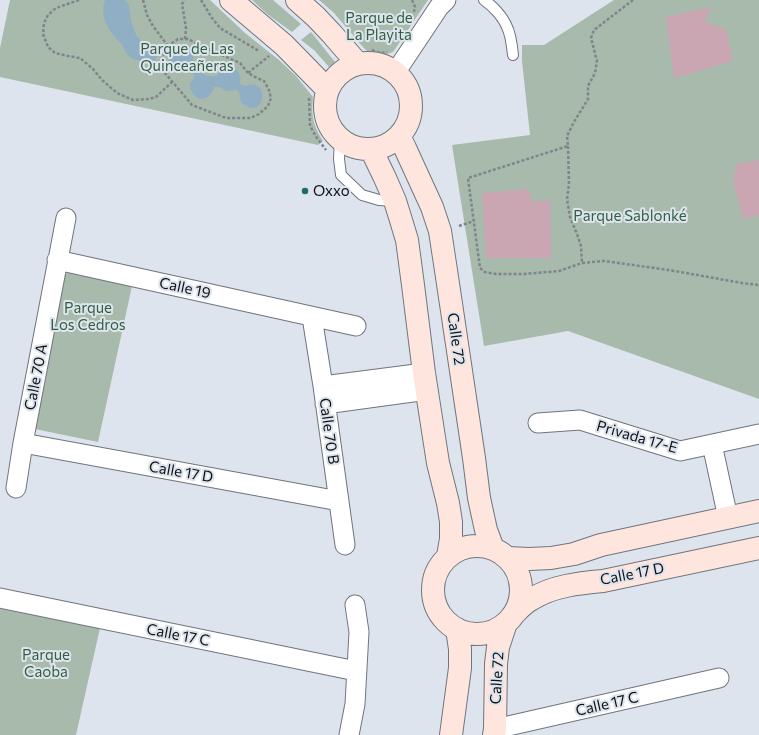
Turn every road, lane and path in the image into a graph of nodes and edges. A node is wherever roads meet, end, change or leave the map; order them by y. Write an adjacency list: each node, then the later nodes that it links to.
1 (79, 0): 20 (path)
2 (143, 0): 13 (path)
3 (186, 0): 12 (path)
4 (201, 0): 15 (path)
5 (231, 0): 15 (main road)
6 (297, 0): 17 (main road)
7 (412, 0): 11 (path)
8 (446, 0): 19 (street)
9 (484, 0): 16 (lane)
10 (633, 0): 23 (path)
11 (413, 13)
12 (185, 39): 13 (path); 18 (path)
13 (168, 46): 20 (path)
14 (390, 50): 17 (path)
15 (276, 51): 18 (path); 21 (main road)
16 (513, 55)
17 (362, 56): 19 (main road); 21 (main road)
18 (248, 73): 20 (path)
19 (395, 73): 22 (main road)
20 (172, 82)
21 (318, 93): 24 (main road); 24 (path)
22 (399, 136): 25 (main road); 47 (main road, Calle 72)
23 (568, 146): 28 (path); 31 (path)
24 (339, 149): 25 (main road); 26 (lane)
25 (371, 149): 26 (main road)
26 (395, 202): 35 (main road)
27 (66, 218): 30 (street, Calle 70 A)
28 (474, 221): 29 (path); 31 (path)
29 (452, 227)
30 (57, 260): 33 (street, Calle 19); 39 (street, Calle 70 A)
31 (582, 263): 32 (path)
32 (759, 284)
33 (312, 316): 34 (street, Calle 19); 36 (street, Calle 70 B)
34 (356, 326)
35 (426, 381): 36 (street); 48 (main road)
36 (324, 395): 42 (street, Calle 70 B)
37 (538, 423): 40 (street, Privada 17-E)
38 (759, 434): 40 (street, Privada 17-E)
39 (23, 443): 41 (street, Calle 70 A); 42 (street, Calle 17 D)
40 (712, 444): 44 (street)
41 (16, 488)
42 (339, 501): 45 (street, Calle 70 B)
43 (759, 511): 44 (main road)
44 (728, 518): 47 (main road)
45 (345, 545)
46 (759, 548): 51 (main road, Calle 17 D)
47 (500, 554): 48 (main road); 51 (main road)
48 (448, 556): 52 (main road)
49 (0, 598): 53 (street, Calle 17 C)
50 (355, 605): 53 (street)
51 (509, 619): 52 (main road); 55 (main road, Calle 72)
52 (457, 629): 57 (main road)
53 (356, 671): 56 (street)
54 (720, 678): 55 (street, Calle 17 C)
55 (495, 732)
56 (349, 735)
57 (451, 735)

